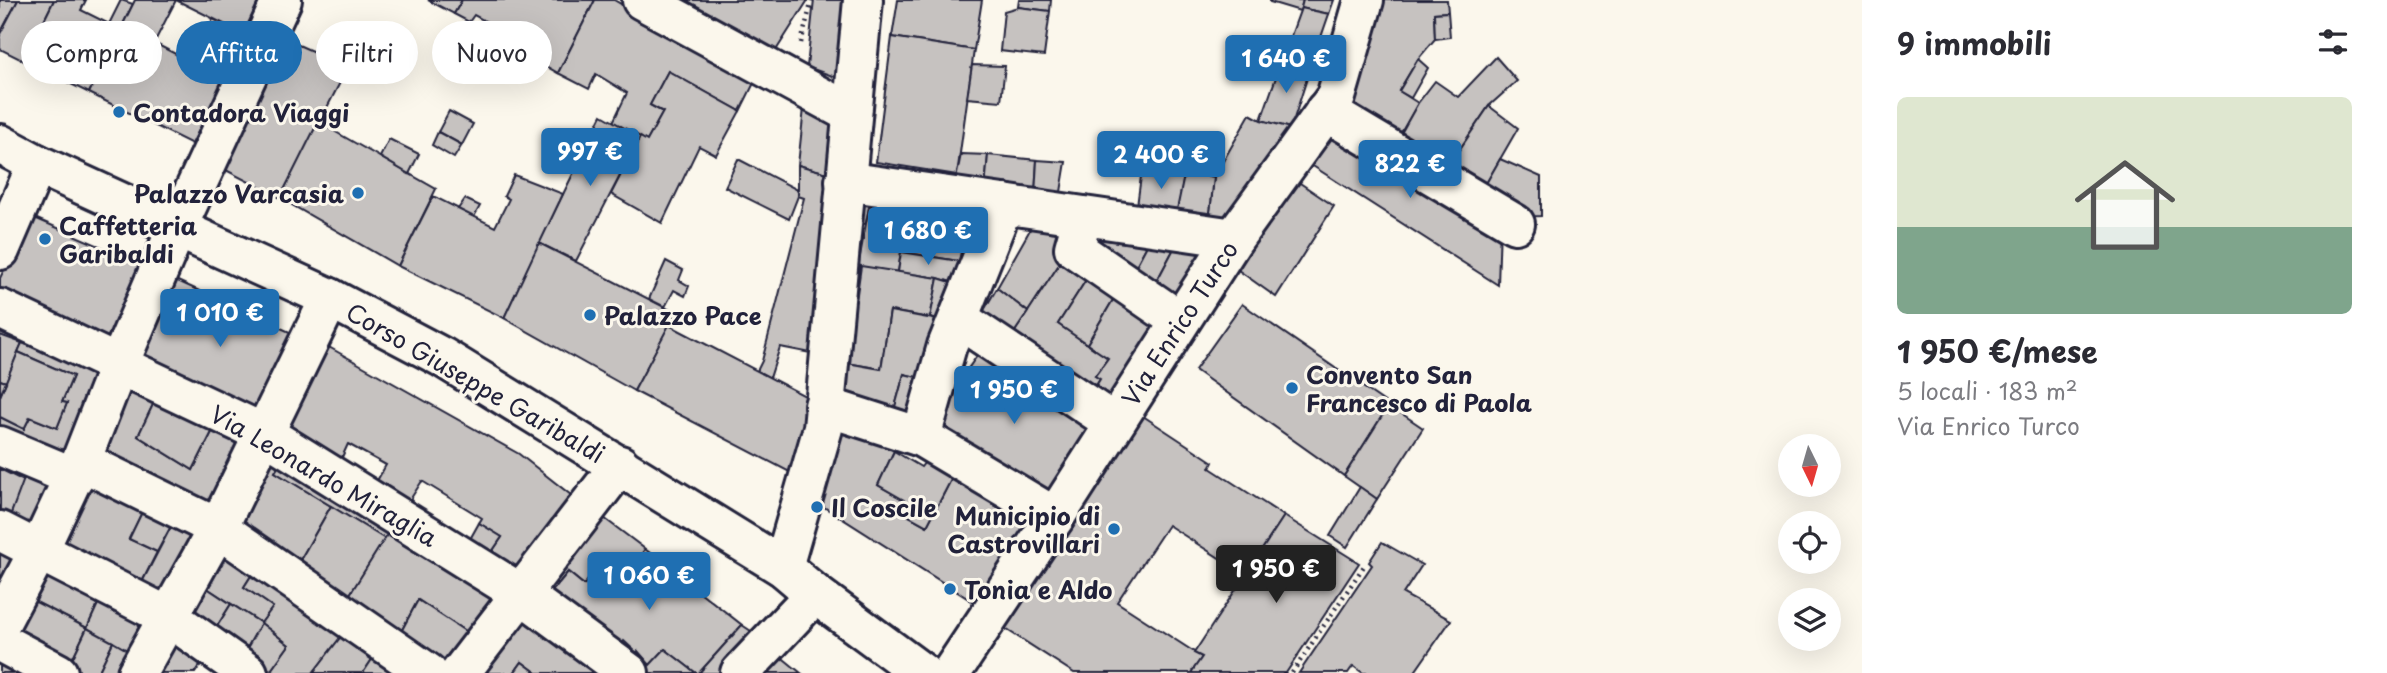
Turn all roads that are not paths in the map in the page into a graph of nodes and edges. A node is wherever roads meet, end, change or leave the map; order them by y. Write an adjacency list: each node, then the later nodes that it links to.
1 (282, 0): 13 (street)
2 (642, 0): 6 (street)
3 (863, 0): 6 (street)
4 (1364, 0): 5 (street, Via Enrico Turco)
5 (1325, 111): 12 (street); 14 (street, Via Enrico Turco)
6 (852, 114): 9 (street)
7 (0, 144): 8 (street, Corso Giuseppe Garibaldi)
8 (37, 164): 13 (street, Corso Giuseppe Garibaldi); 15 (street)
9 (845, 181): 10 (street); 21 (street)
10 (1004, 204): 11 (street); 18 (street)
11 (1083, 216): 14 (street); 19 (street)
12 (1515, 224)
13 (177, 228): 16 (street, Corso Giuseppe Garibaldi); 20 (street)
14 (1234, 238): 19 (street, Via Enrico Turco)
15 (0, 250)
16 (331, 298): 23 (street); 26 (street, Corso Giuseppe Garibaldi)
17 (0, 309): 20 (street, Via Leonardo Miraglia)
18 (959, 319): 22 (street); 24 (street)
19 (1180, 321): 22 (street, Via Enrico Turco)
20 (118, 364): 23 (street, Via Leonardo Miraglia); 27 (street)
21 (824, 406): 24 (street); 32 (street)
22 (1114, 424): 28 (street, Via Enrico Turco)
23 (263, 433): 29 (street); 33 (street, Via Leonardo Miraglia)
24 (921, 437): 28 (street)
25 (0, 446): 27 (street)
26 (620, 465): 32 (street, Corso Giuseppe Garibaldi); 33 (street)
27 (78, 469): 29 (street); 31 (street)
28 (1055, 517): 46 (street, Via Enrico Turco)
29 (218, 528): 35 (street); 41 (street)
30 (0, 531): 31 (street)
31 (39, 550): 35 (street); 36 (street)
32 (783, 567): 34 (street, Corso Giuseppe Garibaldi)
33 (520, 593): 42 (street); 43 (street, Via Leonardo Miraglia)
34 (815, 594): 44 (street); 45 (street, Corso Giuseppe Garibaldi)
35 (169, 617): 39 (street); 40 (street)
36 (0, 624)
37 (0, 642): 38 (street)
38 (58, 673)
39 (137, 673)
40 (248, 673)
41 (428, 673)
42 (460, 673)
43 (629, 673)
44 (740, 673)
45 (922, 673)
46 (951, 673)

